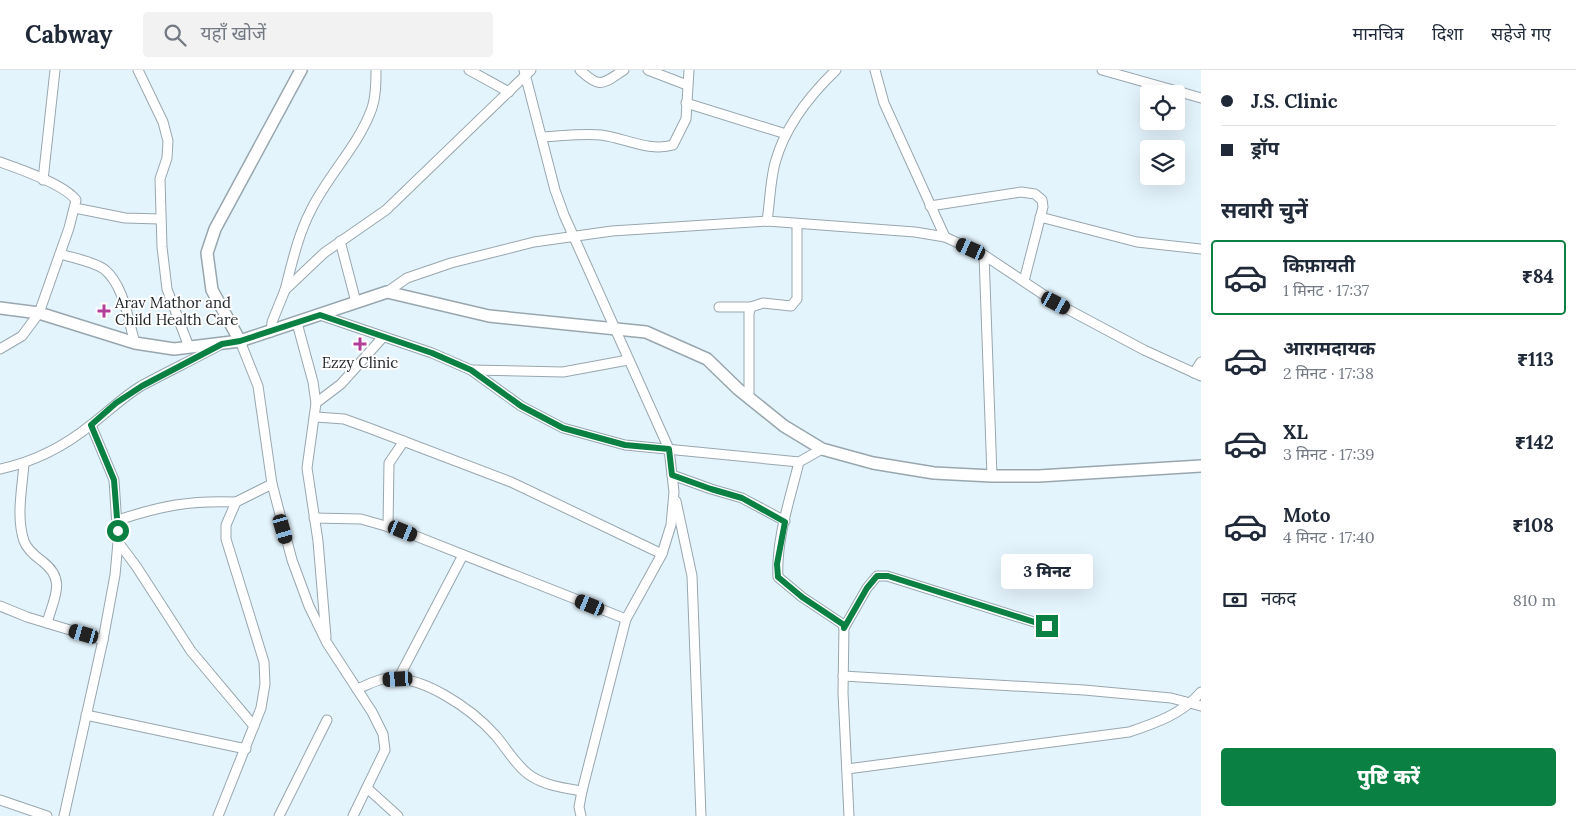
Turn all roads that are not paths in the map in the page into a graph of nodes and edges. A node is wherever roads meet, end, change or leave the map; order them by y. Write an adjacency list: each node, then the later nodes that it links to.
1 (55, 70): 22 (street)
2 (138, 70): 26 (street)
3 (301, 70): 48 (street)
4 (376, 70): 36 (street)
5 (470, 70): 16 (street)
6 (580, 70): 7 (street)
7 (624, 70)
8 (648, 70): 15 (street)
9 (689, 70): 15 (street)
10 (824, 70): 13 (street)
11 (875, 70): 23 (street)
12 (1102, 70): 17 (street)
13 (835, 71): 19 (street)
14 (527, 72): 16 (street); 20 (street)
15 (687, 85): 18 (street)
16 (509, 92): 31 (street)
17 (1201, 98)
18 (686, 103): 19 (street); 20 (street)
19 (786, 134): 27 (street)
20 (543, 137): 29 (street)
21 (0, 162): 22 (street)
22 (43, 180): 24 (street)
23 (930, 206): 25 (street); 30 (street)
24 (75, 208): 26 (street); 33 (street)
25 (1040, 217): 32 (street); 35 (street)
26 (160, 219): 51 (street)
27 (767, 221): 28 (street); 29 (street)
28 (797, 224): 30 (street); 40 (street)
29 (573, 236): 37 (street); 45 (street)
30 (945, 237): 34 (street)
31 (340, 240): 36 (street); 38 (street)
32 (1201, 249)
33 (60, 254): 42 (street); 49 (street)
34 (984, 255): 35 (street); 69 (street)
35 (1024, 281): 56 (street)
36 (285, 290): 46 (street)
37 (387, 292): 38 (street); 45 (street)
38 (356, 302): 43 (street)
39 (719, 307): 40 (street)
40 (751, 307): 57 (street)
41 (0, 308): 42 (street)
42 (39, 313): 49 (street); 52 (street)
43 (320, 315): 44 (street); 47 (street)
44 (297, 322): 46 (street); 58 (street)
45 (613, 330): 53 (street); 57 (street)
46 (271, 332): 48 (street)
47 (383, 337): 55 (street); 58 (street)
48 (240, 341): 50 (street); 70 (street)
49 (135, 343): 51 (street)
50 (222, 344): 51 (street); 60 (street)
51 (189, 347)
52 (0, 349)
53 (628, 360): 55 (street); 62 (street)
54 (1201, 362): 56 (street)
55 (471, 370): 62 (street)
56 (1198, 375)
57 (750, 398): 63 (street)
58 (316, 404): 59 (street)
59 (316, 417): 61 (street); 73 (street)
60 (91, 425): 65 (street); 74 (street)
61 (404, 441): 76 (street); 78 (street)
62 (669, 449): 64 (street); 68 (street)
63 (822, 449): 64 (street); 69 (street)
64 (799, 462): 75 (street)
65 (24, 464): 67 (street); 82 (street)
66 (1201, 466): 69 (street)
67 (0, 469)
68 (672, 475): 71 (street); 75 (street)
69 (992, 476)
70 (272, 484): 72 (street); 86 (street)
71 (674, 492): 78 (street); 107 (street)
72 (236, 502): 74 (street); 94 (street)
73 (314, 518): 76 (street); 86 (street)
74 (118, 520): 77 (street)
75 (785, 522): 84 (street)
76 (388, 527): 79 (street)
77 (118, 542): 85 (street); 94 (street)
78 (662, 554): 81 (street)
79 (464, 555): 81 (street); 88 (street)
80 (0, 606): 82 (street)
81 (626, 619): 98 (street)
82 (46, 623): 85 (street)
83 (1047, 626): 84 (street)
84 (844, 628): 87 (street)
85 (103, 640): 92 (street)
86 (327, 643): 89 (street)
87 (843, 676): 91 (street); 96 (street)
88 (398, 679): 89 (street); 98 (street)
89 (357, 689): 97 (street)
90 (1201, 692): 91 (street)
91 (1196, 704): 96 (street)
92 (86, 715): 95 (street); 101 (street)
93 (327, 720): 103 (street)
94 (254, 726): 95 (street)
95 (246, 749): 102 (street)
96 (847, 769): 108 (street)
97 (367, 788): 104 (street); 105 (street)
98 (582, 791): 106 (street)
99 (0, 800): 100 (street)
100 (47, 816)
101 (64, 816)
102 (218, 816)
103 (279, 816)
104 (353, 816)
105 (398, 816)
106 (582, 816)
107 (701, 816)
108 (849, 816)

